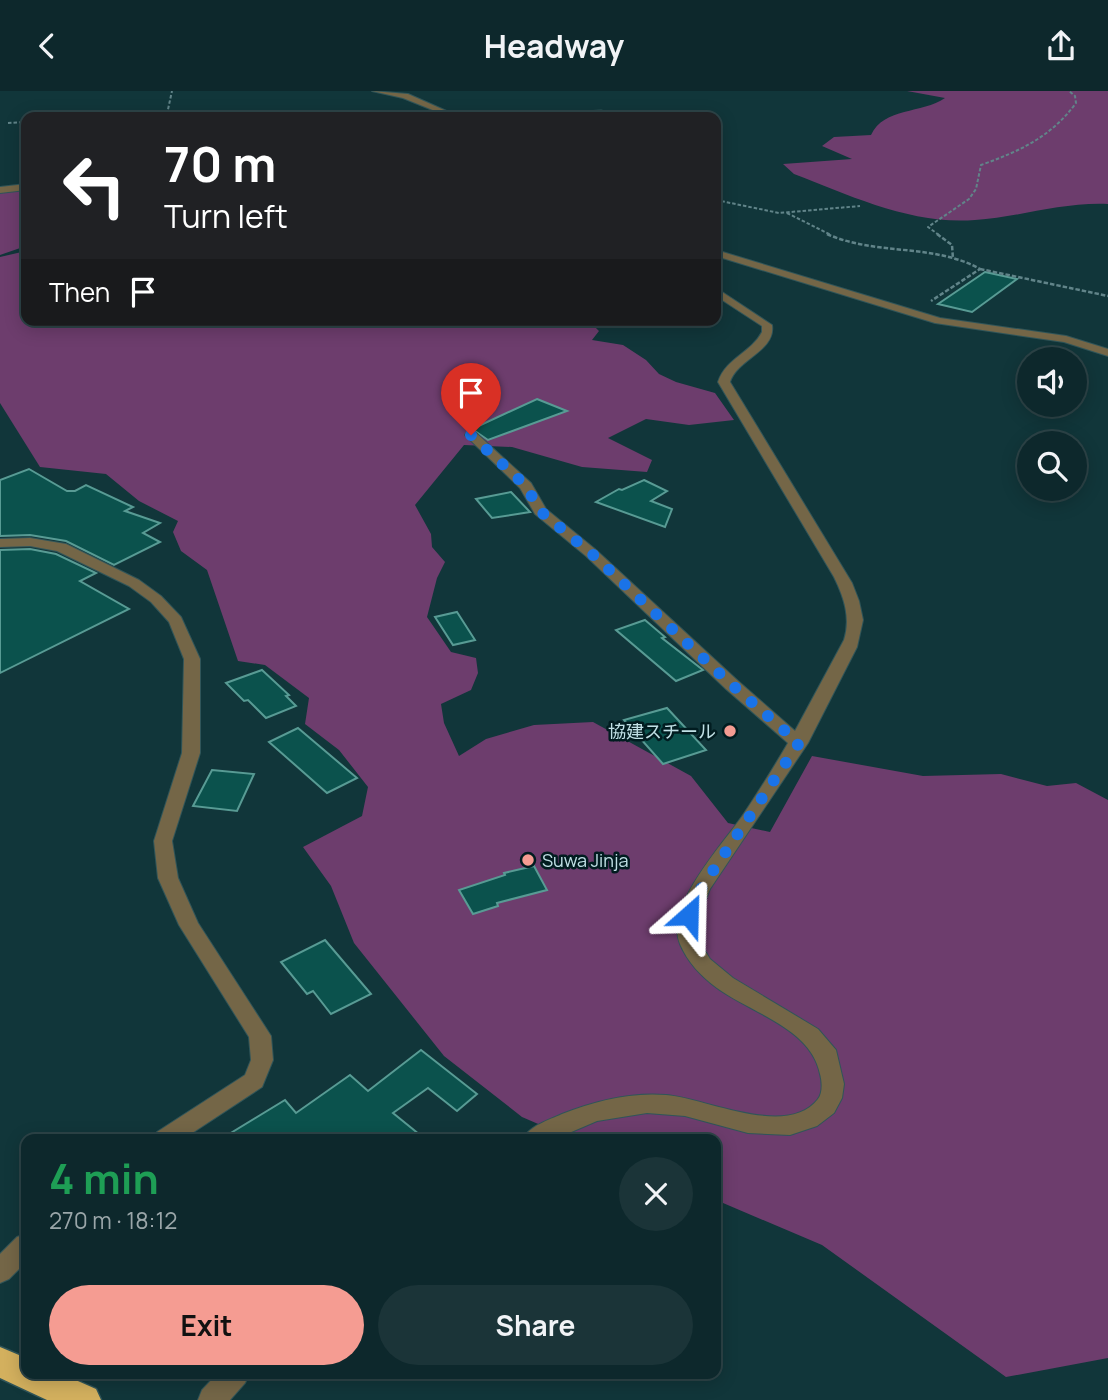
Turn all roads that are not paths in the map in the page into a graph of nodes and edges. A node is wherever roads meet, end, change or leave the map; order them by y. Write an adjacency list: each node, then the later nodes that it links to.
1 (376, 91): 2 (street)
2 (444, 112)
3 (21, 188): 4 (street)
4 (0, 190)
5 (721, 255): 7 (street)
6 (721, 294): 10 (street)
7 (1108, 353)
8 (471, 435): 10 (street)
9 (0, 543): 11 (street)
10 (799, 743): 12 (street)
11 (172, 1134)
12 (544, 1134)
13 (21, 1250): 14 (street)
14 (0, 1271)
15 (0, 1362): 16 (highway)
16 (21, 1371)
17 (38, 1379): 19 (highway)
18 (231, 1379): 20 (street)
19 (85, 1400)
20 (212, 1400)

